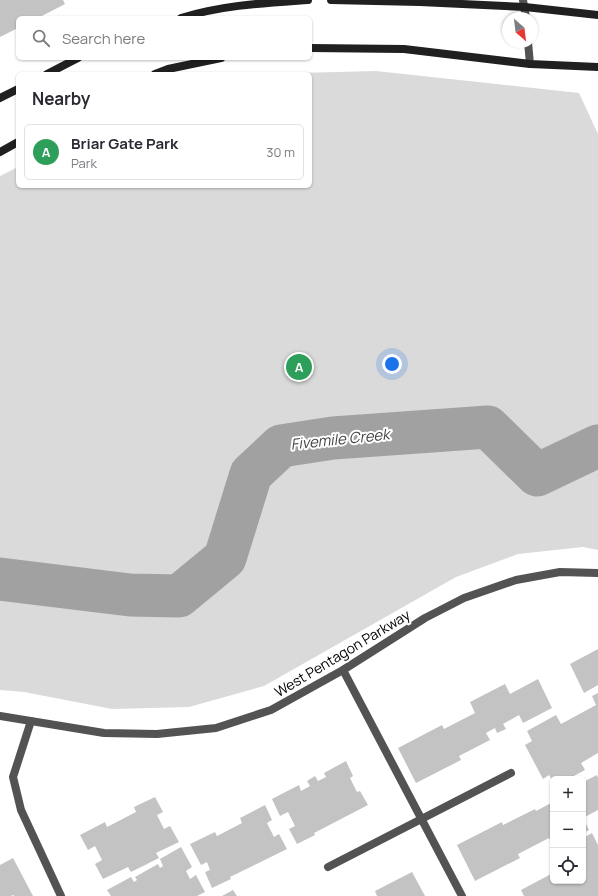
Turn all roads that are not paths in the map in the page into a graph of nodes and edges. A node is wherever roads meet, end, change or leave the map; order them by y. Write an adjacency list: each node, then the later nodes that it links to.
1 (308, 0): 5 (main road)
2 (331, 0): 3 (main road)
3 (524, 4): 4 (main road)
4 (598, 15)
5 (187, 16)
6 (312, 48): 10 (main road)
7 (529, 48): 10 (street)
8 (74, 60): 12 (main road)
9 (211, 60): 13 (main road)
10 (530, 64): 11 (main road)
11 (598, 67)
12 (51, 72)
13 (161, 72)
14 (16, 90): 15 (main road)
15 (0, 98)
16 (16, 143): 17 (main road)
17 (0, 152)
18 (598, 573): 19 (street, West Pentagon Parkway)
19 (343, 670): 21 (street, West Pentagon Parkway); 23 (street)
20 (0, 716): 21 (street, West Pentagon Parkway)
21 (31, 721): 25 (street)
22 (511, 773): 23 (street)
23 (421, 819): 24 (street); 26 (street)
24 (328, 867)
25 (61, 896)
26 (462, 896)

